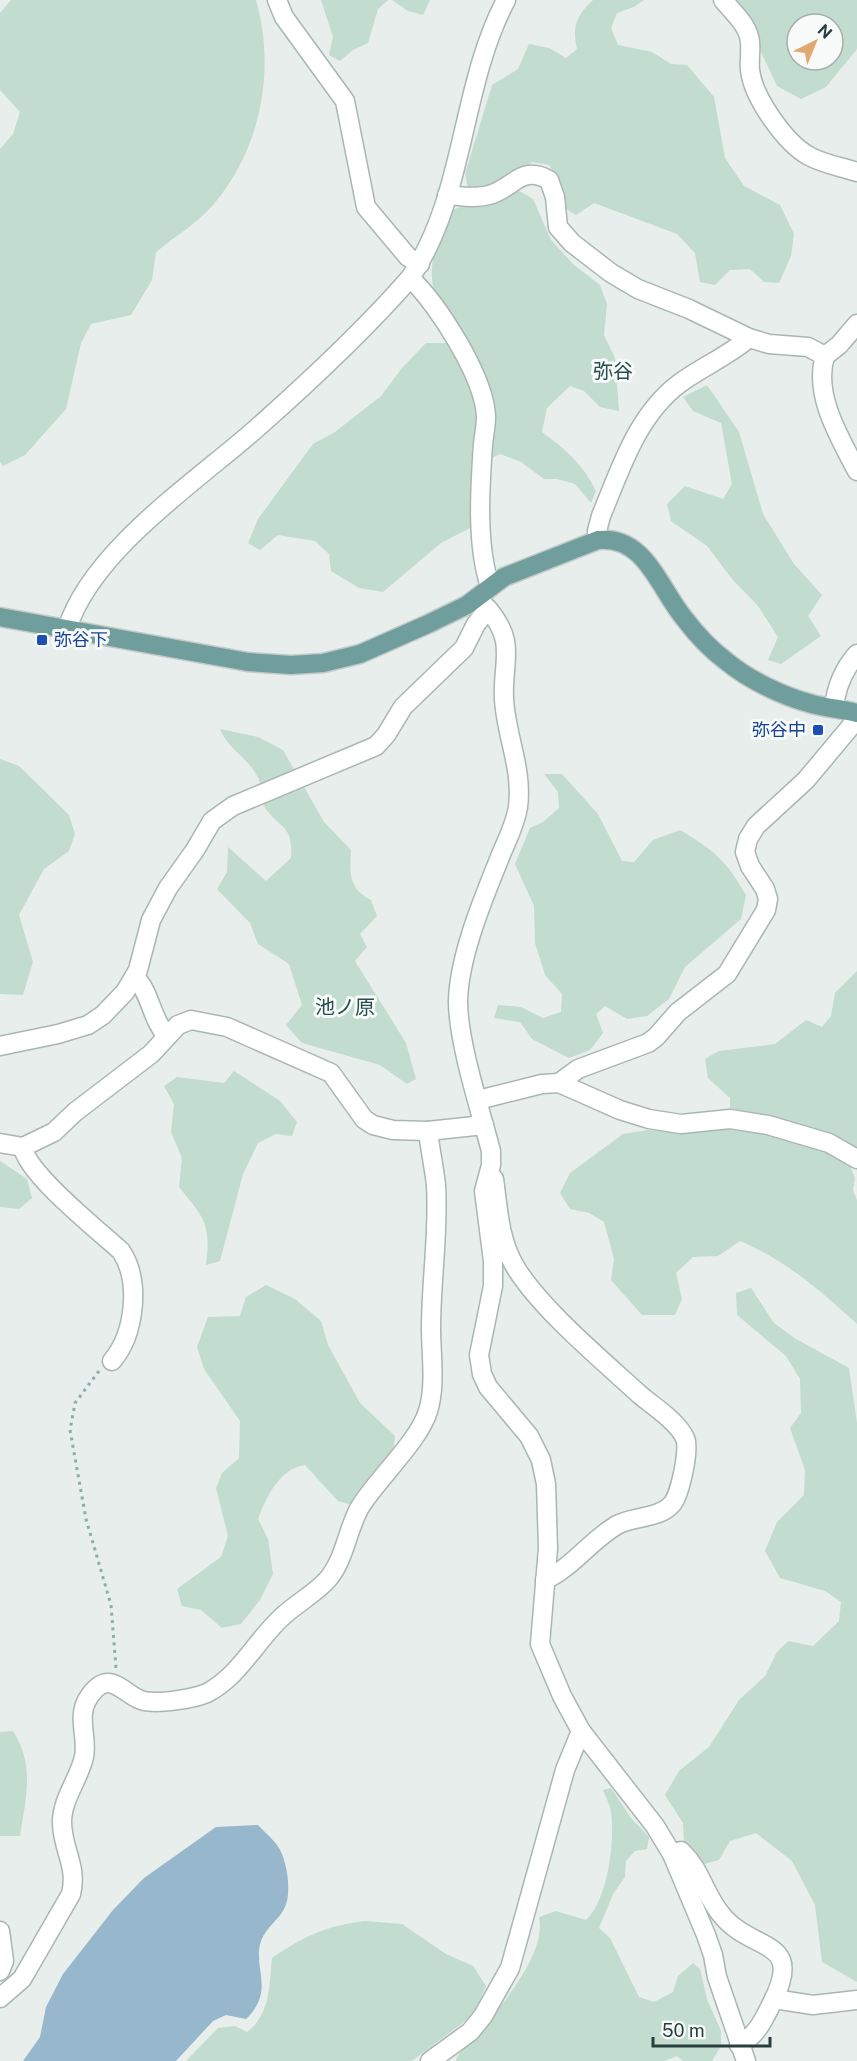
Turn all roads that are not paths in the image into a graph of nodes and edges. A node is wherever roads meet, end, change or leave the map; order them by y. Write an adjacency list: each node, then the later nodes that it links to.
1 (277, 0): 6 (street)
2 (506, 0): 5 (street)
3 (723, 0): 4 (street)
4 (857, 172)
5 (447, 195): 6 (street); 8 (street)
6 (415, 271): 12 (street); 14 (street)
7 (857, 324): 9 (street)
8 (749, 338): 9 (street); 11 (street)
9 (825, 356): 10 (street)
10 (857, 471)
11 (598, 540): 12 (main road); 16 (main road)
12 (485, 598): 14 (main road); 19 (street); 23 (street)
13 (0, 617): 14 (main road)
14 (67, 628)
15 (857, 654): 16 (street)
16 (834, 708): 17 (main road)
17 (857, 713)
18 (857, 719): 22 (street)
19 (135, 977): 20 (street); 21 (street)
20 (167, 1036): 25 (street); 27 (street)
21 (0, 1046)
22 (560, 1083): 23 (street); 28 (street)
23 (478, 1100): 24 (street)
24 (484, 1125): 25 (street); 29 (street)
25 (428, 1131): 36 (street)
26 (0, 1143): 27 (street)
27 (23, 1147): 30 (street)
28 (857, 1158)
29 (491, 1166): 31 (street); 31 (street)
30 (112, 1361)
31 (545, 1580): 32 (street)
32 (581, 1731): 33 (street); 40 (street)
33 (672, 1854): 37 (street); 39 (street)
34 (0, 1931): 35 (street)
35 (0, 1971)
36 (0, 1998)
37 (774, 2000): 38 (street); 39 (street)
38 (857, 2000)
39 (742, 2053)
40 (430, 2061)

